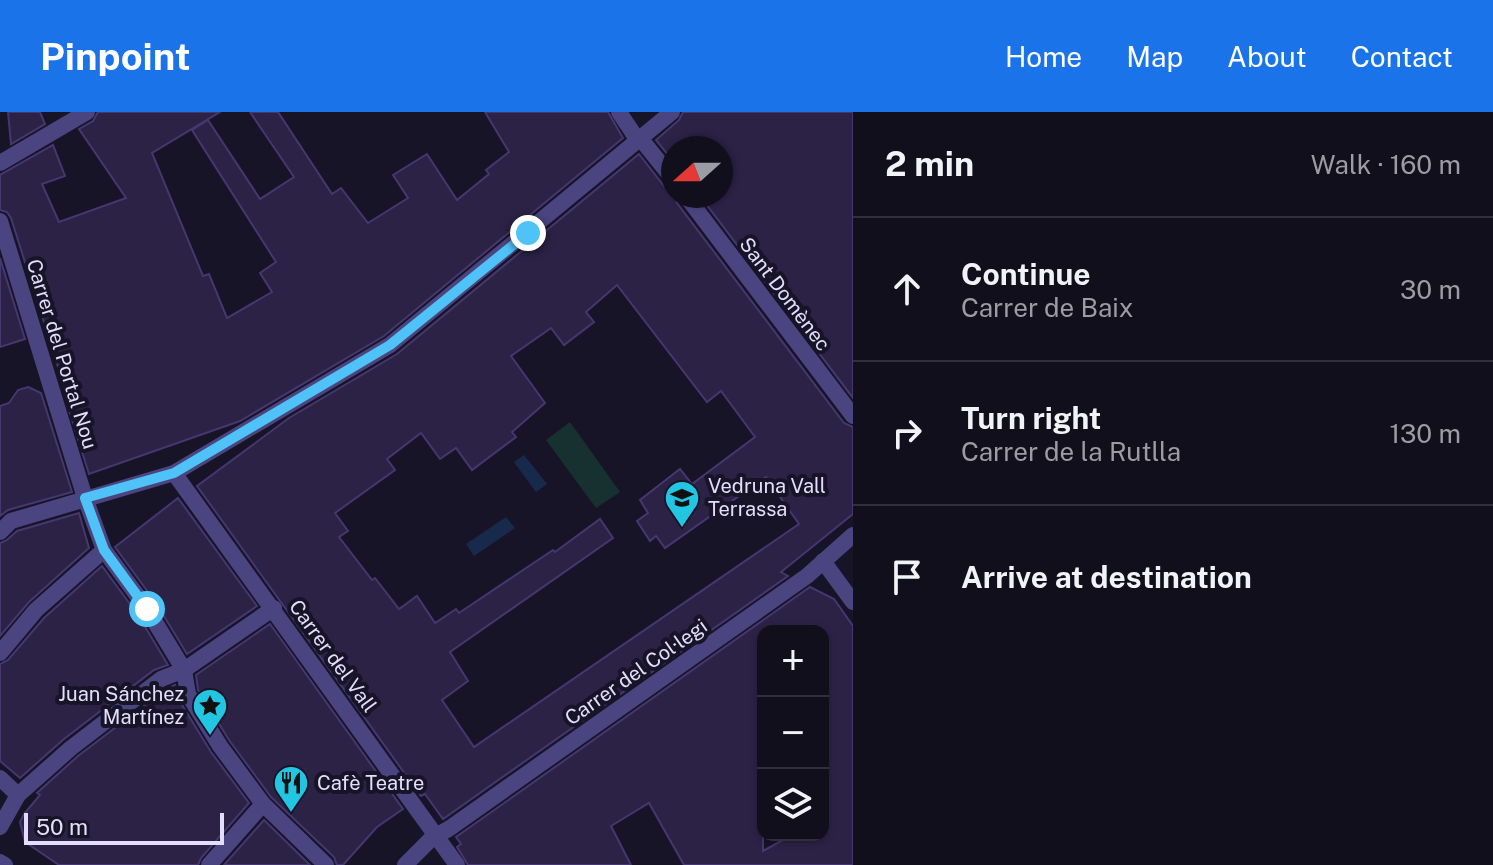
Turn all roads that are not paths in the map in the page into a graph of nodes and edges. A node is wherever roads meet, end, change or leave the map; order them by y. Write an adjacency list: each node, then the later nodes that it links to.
1 (87, 112): 5 (street)
2 (619, 112): 4 (street)
3 (672, 112): 4 (street)
4 (640, 138): 6 (street); 10 (street)
5 (0, 163)
6 (661, 164)
7 (695, 208): 9 (street, Sant Domènec)
8 (0, 221): 11 (street, Carrer del Portal Nou)
9 (853, 416)
10 (174, 473): 11 (street); 17 (street, Carrer del Vall)
11 (85, 498): 12 (street); 14 (street, Carrer del Portal Nou)
12 (0, 532)
13 (853, 535): 15 (street, Carrer del Col·legi)
14 (104, 550): 18 (street); 19 (street, Carrer del Portal Nou)
15 (823, 561): 16 (street); 24 (street, Carrer del Col·legi)
16 (853, 602)
17 (274, 608): 19 (street); 24 (street, Carrer del Vall)
18 (0, 653)
19 (184, 670): 21 (street); 22 (street, Carrer del Portal Nou)
20 (0, 778): 21 (street)
21 (18, 795): 23 (street)
22 (263, 804): 25 (street); 26 (street, Carrer del Portal Nou)
23 (0, 827)
24 (437, 834): 27 (street, Carrer del Col·legi); 28 (street, Carrer del Vall)
25 (209, 865)
26 (326, 865)
27 (405, 865)
28 (457, 865)

